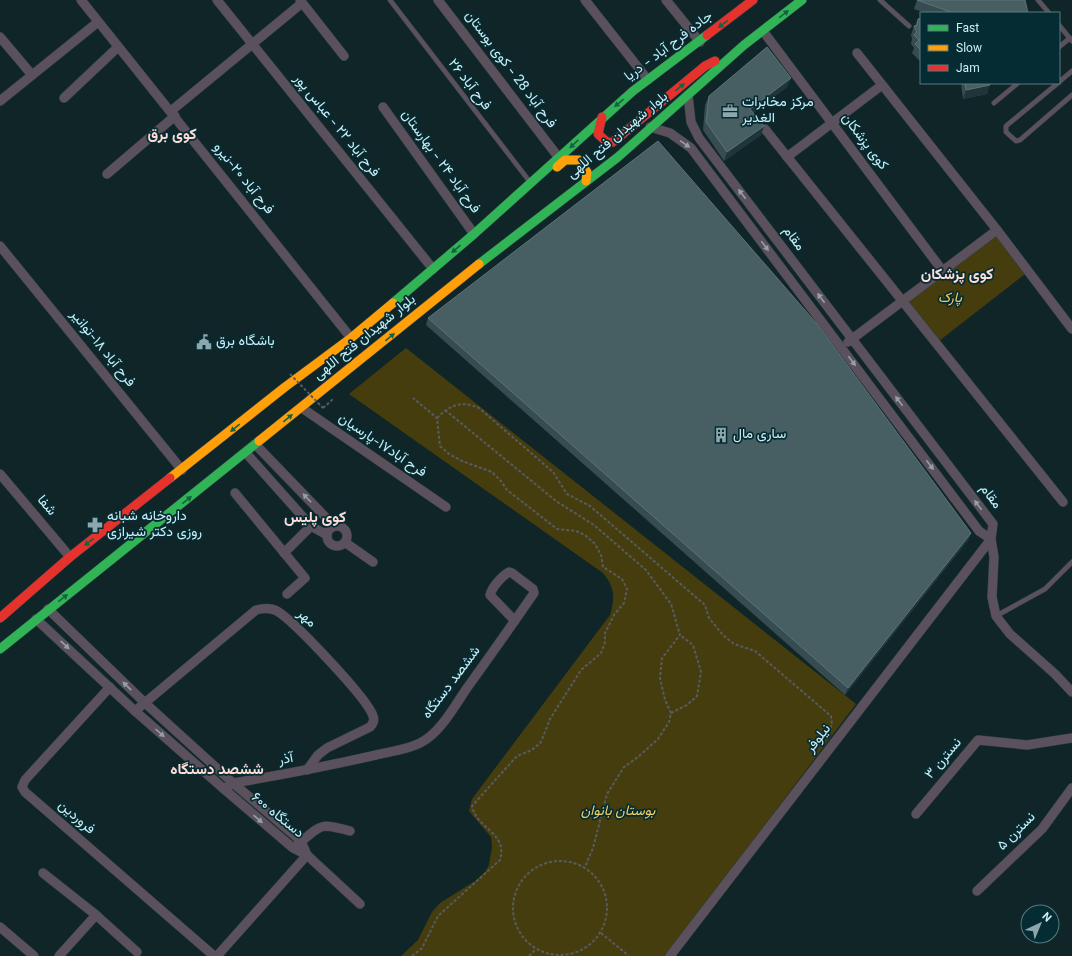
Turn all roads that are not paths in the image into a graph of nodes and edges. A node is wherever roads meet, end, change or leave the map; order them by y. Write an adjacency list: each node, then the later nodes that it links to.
1 (82, 0): 13 (street, فرح آباد ۲۰-نیرو)
2 (217, 0): 20 (street, فرح آباد ۲۲ - عباس پور)
3 (390, 0): 48 (lane, فرح آباد ۲۶)
4 (438, 0): 45 (street, فرح آباد 28 - کوی بوستان)
5 (585, 0): 28 (street)
6 (666, 0): 19 (street)
7 (754, 0): 19 (main road, جاده فرح آباد - دریا, one-way to 19)
8 (802, 0): 16 (main road, one-way to 8)
9 (880, 0): 14 (lane)
10 (1038, 0): 12 (lane)
11 (301, 1): 20 (street); 25 (street)
12 (1048, 12)
13 (98, 22): 23 (street, فرح آباد ۲۰-نیرو); 27 (street)
14 (909, 26)
15 (1060, 26): 18 (lane)
16 (762, 31): 21 (main road); 41 (street, کوی پزشکان)
17 (0, 37): 27 (street)
18 (1071, 40): 22 (lane)
19 (700, 42): 28 (main road, جاده فرح آباد - دریا)
20 (252, 45): 39 (street); 53 (street, فرح آباد ۲۲ - عباس پور)
21 (744, 45): 33 (main road, بلوار شهیدان فتح اللهی); 40 (main road, one-way to 21)
22 (1060, 46)
23 (118, 47): 35 (street); 39 (street, فرح آباد ۲۰-نیرو)
24 (857, 53): 32 (street)
25 (344, 56)
26 (1072, 71): 29 (lane)
27 (32, 75): 36 (street)
28 (648, 80): 40 (main road, جاده فرح آباد - دریا, one-way to 40)
29 (1060, 82)
30 (1017, 84): 37 (lane)
31 (1058, 84): 34 (lane)
32 (882, 85): 41 (street); 50 (street)
33 (688, 95): 42 (main road, بلوار شهیدان فتح اللهی); 58 (street, مقام, one-way to 33)
34 (1072, 95)
35 (64, 98)
36 (0, 101)
37 (994, 103)
38 (383, 106): 51 (street, فرح آباد ۲۴ - بهارستان)
39 (173, 114): 46 (street); 57 (street, فرح آباد ۲۰-نیرو)
40 (602, 117): 45 (main road, بلوار شهیدان فتح اللهی, one-way to 45)
41 (832, 122): 44 (street); 54 (street, کوی پزشکان)
42 (650, 127): 47 (main road, بلوار شهیدان فتح اللهی); 59 (street, مقام, one-way to 59)
43 (764, 129): 44 (street)
44 (787, 157): 55 (street)
45 (559, 158): 48 (main road, بلوار شهیدان فتح اللهی)
46 (107, 174)
47 (586, 181): 49 (main road); 60 (main road, بلوار شهیدان فتح اللهی, one-way to 47)
48 (531, 183): 49 (main road, بلوار شهیدان فتح اللهی)
49 (503, 208): 51 (main road, بلوار شهیدان فتح اللهی)
50 (997, 230): 54 (street); 56 (street)
51 (474, 234): 53 (main road, بلوار شهیدان فتح اللهی, one-way to 53)
52 (0, 246): 63 (street, فرح آباد ۱۸-توانیر)
53 (433, 269): 57 (main road, بلوار شهیدان فتح اللهی)
54 (942, 270): 55 (street)
55 (902, 301): 58 (street); 66 (street)
56 (1072, 329)
57 (352, 338): 63 (main road, بلوار شهیدان فتح اللهی, one-way to 63)
58 (852, 339): 59 (street); 71 (street, مقام, one-way to 58)
59 (842, 347): 71 (street, مقام, one-way to 71)
60 (302, 408): 61 (main road, بلوار شهیدان فتح اللهی, one-way to 60); 67 (street, فرح آباد۱۷-پارسیان)
61 (256, 444): 62 (main road, بلوار شهیدان فتح اللهی); 69 (street, one-way to 61)
62 (246, 453): 68 (street); 78 (main road, بلوار شهیدان فتح اللهی, one-way to 62)
63 (182, 470): 74 (main road, بلوار شهیدان فتح اللهی, one-way to 74)
64 (0, 474): 74 (street, شفا)
65 (235, 493): 73 (street)
66 (1063, 502)
67 (446, 507)
68 (311, 526): 70 (street); 73 (street)
69 (334, 526): 70 (street); 72 (street)
70 (327, 535): 72 (street)
71 (991, 538): 79 (street); 108 (street, نیلوفر)
72 (346, 543): 75 (street)
73 (284, 553): 77 (street)
74 (70, 557): 80 (main road, بلوار شهیدان فتح اللهی)
75 (373, 562)
76 (1072, 562): 79 (lane)
77 (288, 594)
78 (48, 609): 81 (main road, بلوار شهیدان فتح اللهی); 86 (street, ۶۰۰ دستگاه, one-way to 78)
79 (996, 616): 85 (street)
80 (0, 618)
81 (36, 619): 83 (main road, بلوار شهیدان فتح اللهی); 84 (street, ۶۰۰ دستگاه, one-way to 84)
82 (515, 621): 82 (street, ششصد دستگاه); 89 (street, ششصد دستگاه)
83 (0, 649)
84 (110, 687): 87 (street, ۶۰۰ دستگاه); 106 (street, فروردین)
85 (1072, 692)
86 (145, 703): 87 (street, مهر); 89 (street, مهر); 90 (street, ۶۰۰ دستگاه)
87 (135, 711): 92 (street, ۶۰۰ دستگاه, one-way to 92)
88 (1072, 738): 93 (street, نسترن ۳)
89 (307, 770): 90 (street, آذر)
90 (233, 783): 92 (street, آذر); 95 (street, ۶۰۰ دستگاه)
91 (1072, 788): 99 (street, نسترن ۵)
92 (224, 789): 96 (street, ۶۰۰ دستگاه, one-way to 96)
93 (916, 814)
94 (350, 831): 95 (street)
95 (301, 841): 96 (street); 97 (street, ۶۰۰ دستگاه)
96 (292, 848): 97 (street, ۶۰۰ دستگاه)
97 (307, 855): 100 (street); 107 (street)
98 (42, 873): 101 (street)
99 (977, 891)
100 (360, 904)
101 (96, 915): 103 (street); 105 (street)
102 (0, 927): 104 (street)
103 (137, 952)
104 (34, 956)
105 (59, 956)
106 (214, 956)
107 (217, 956)
108 (670, 956)

